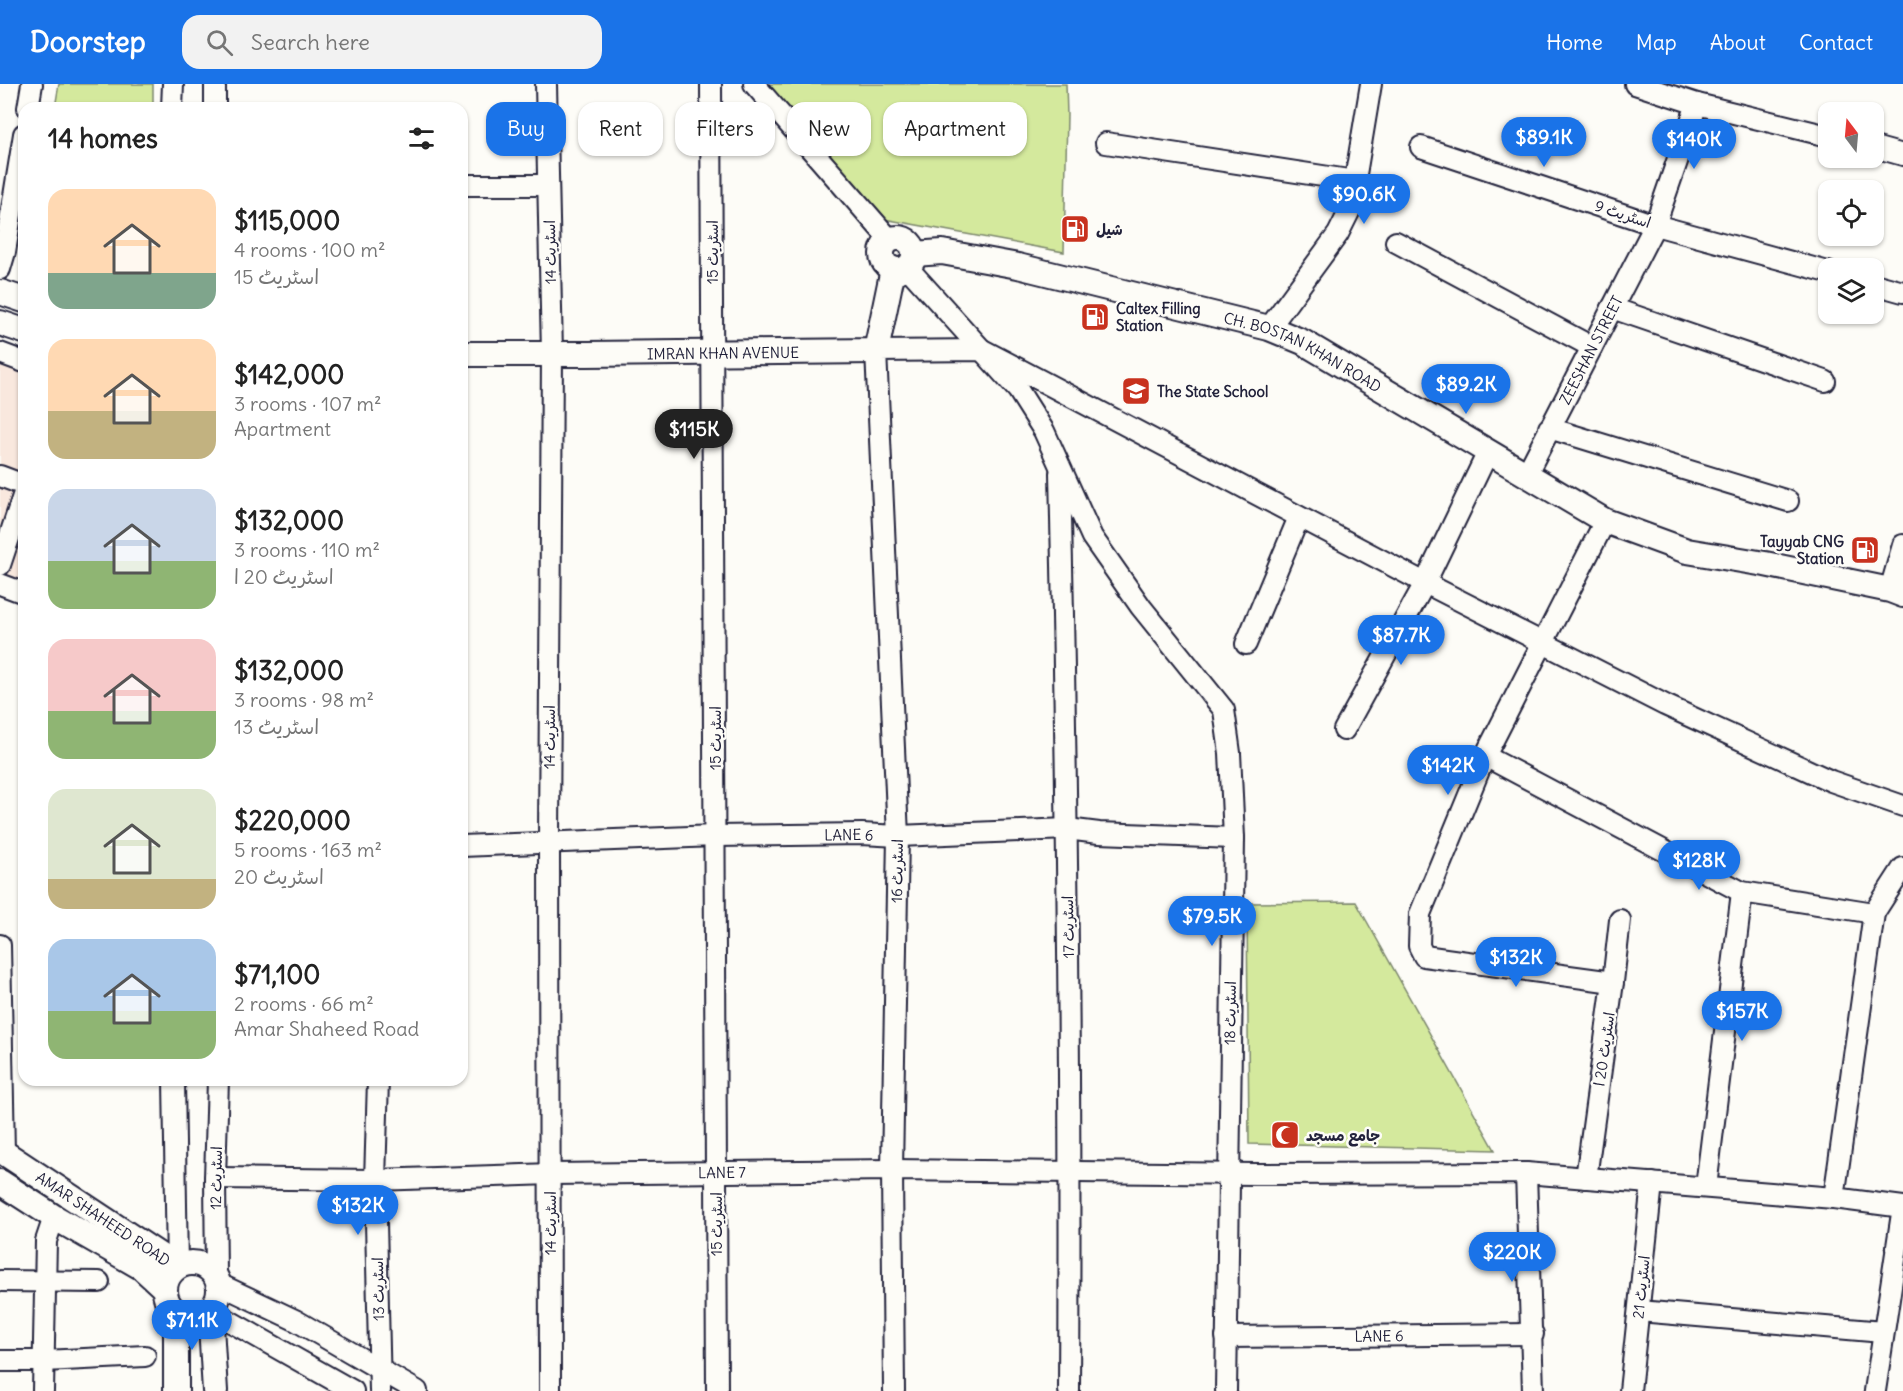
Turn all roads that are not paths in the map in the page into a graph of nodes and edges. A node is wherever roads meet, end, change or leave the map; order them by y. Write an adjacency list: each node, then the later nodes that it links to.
1 (32, 84): 9 (street)
2 (172, 84): 10 (street)
3 (215, 84): 11 (street)
4 (546, 84): 21 (street, اسٹریٹ 14)
5 (711, 84): 41 (street, اسٹریٹ 15)
6 (754, 84): 23 (street)
7 (1371, 84): 19 (street)
8 (1635, 84): 12 (street)
9 (29, 102)
10 (172, 102)
11 (214, 102)
12 (1697, 104): 13 (street); 22 (street, ZEESHAN STREET)
13 (1818, 134)
14 (1106, 143): 19 (street)
15 (1421, 147): 22 (street, اسٹریٹ 9)
16 (1884, 150): 17 (street)
17 (1903, 155)
18 (18, 171): 26 (street)
19 (1355, 181): 34 (street)
20 (468, 185): 21 (street)
21 (548, 185): 40 (street, اسٹریٹ 14)
22 (1655, 225): 27 (street, اسٹریٹ 9); 32 (street, ZEESHAN STREET)
23 (891, 241): 25 (main road)
24 (1396, 242): 36 (street)
25 (905, 263): 34 (main road, CH. BOSTAN KHAN ROAD); 37 (street, اسٹریٹ 18); 38 (main road)
26 (0, 269)
27 (1818, 269)
28 (1884, 287): 30 (street)
29 (0, 292): 31 (main road)
30 (1903, 292)
31 (18, 298)
32 (1612, 308): 36 (street, ZEESHAN STREET); 44 (street)
33 (0, 323): 35 (main road)
34 (1269, 328): 46 (main road, CH. BOSTAN KHAN ROAD)
35 (18, 329)
36 (1592, 347): 45 (street, ZEESHAN STREET)
37 (983, 350): 38 (street, IMRAN KHAN AVENUE); 47 (street, اسٹریٹ 18); 53 (street)
38 (876, 351): 41 (main road, IMRAN KHAN AVENUE); 68 (street, اسٹریٹ 16)
39 (0, 353): 43 (street)
40 (552, 353): 41 (main road, IMRAN KHAN AVENUE); 42 (main road, IMRAN KHAN AVENUE); 70 (street, اسٹریٹ 14)
41 (712, 353): 67 (street, اسٹریٹ 15)
42 (468, 354)
43 (18, 360)
44 (1825, 381)
45 (1549, 428): 48 (street, ZEESHAN STREET); 51 (street)
46 (1488, 452): 48 (main road, CH. BOSTAN KHAN ROAD); 57 (street)
47 (1060, 464): 66 (street, اسٹریٹ 17); 69 (street, اسٹریٹ 18)
48 (1527, 475): 54 (main road, CH. BOSTAN KHAN ROAD)
49 (0, 476): 50 (street)
50 (18, 483)
51 (1788, 501)
52 (18, 512): 56 (street)
53 (1299, 517): 57 (street); 62 (street)
54 (1605, 521): 60 (main road, CH. BOSTAN KHAN ROAD); 61 (street)
55 (1903, 545): 60 (street)
56 (0, 565)
57 (1425, 583): 61 (street); 63 (street)
58 (0, 585): 59 (street)
59 (18, 591)
60 (1897, 592)
61 (1542, 643): 64 (street); 65 (street)
62 (1246, 644)
63 (1344, 730)
64 (1485, 756): 73 (street); 78 (street)
65 (1903, 806)
66 (1067, 828): 68 (street, LANE 6); 69 (street, LANE 6); 84 (street, اسٹریٹ 17)
67 (715, 836): 68 (street, LANE 6); 70 (street, LANE 6); 85 (street, اسٹریٹ 15)
68 (898, 836): 83 (street, اسٹریٹ 16)
69 (1234, 838): 86 (street, اسٹریٹ 18)
70 (549, 842): 71 (street, LANE 6); 88 (street, اسٹریٹ 14)
71 (468, 846)
72 (1903, 868): 74 (street)
73 (1742, 892): 74 (street); 94 (street)
74 (1874, 912): 95 (street)
75 (1620, 920): 78 (street, اسٹریٹ 20 ا)
76 (0, 945): 77 (street)
77 (0, 974): 82 (street)
78 (1613, 982): 90 (street, اسٹریٹ 20 ا)
79 (174, 1086): 98 (street)
80 (218, 1086): 89 (street, اسٹریٹ 12)
81 (378, 1086): 91 (street, اسٹریٹ 13)
82 (2, 1151): 98 (main road, AMAR SHAHEED ROAD)
83 (892, 1170): 84 (street, LANE 7); 85 (street, LANE 7); 122 (street, اسٹریٹ 16)
84 (1070, 1171): 86 (street, LANE 7); 123 (street, اسٹریٹ 17)
85 (717, 1173): 88 (street, LANE 7); 121 (street, اسٹریٹ 15)
86 (1228, 1173): 87 (street, LANE 7); 109 (street, اسٹریٹ 18)
87 (1526, 1173): 90 (street, LANE 7); 108 (street)
88 (551, 1174): 91 (street, LANE 7); 120 (street, اسٹریٹ 14)
89 (215, 1178): 91 (street, LANE 7); 100 (street, اسٹریٹ 12)
90 (1586, 1178): 93 (street, LANE 7)
91 (375, 1180): 113 (street, اسٹریٹ 13)
92 (0, 1182): 97 (main road, AMAR SHAHEED ROAD)
93 (1652, 1183): 94 (street, LANE 7); 106 (street, اسٹریٹ 21)
94 (1706, 1187): 95 (street, LANE 7)
95 (1834, 1198): 96 (street, LANE 7)
96 (1903, 1207): 107 (street)
97 (54, 1217): 99 (street); 103 (main road, AMAR SHAHEED ROAD)
98 (177, 1267): 100 (main road); 103 (main road)
99 (45, 1280): 101 (street); 102 (street); 112 (street)
100 (218, 1280): 104 (main road); 113 (street)
101 (0, 1281)
102 (99, 1282)
103 (165, 1289): 105 (main road)
104 (210, 1310): 105 (main road); 116 (main road); 117 (street)
105 (176, 1311): 115 (main road)
106 (1639, 1311): 107 (street); 126 (street, اسٹریٹ 21)
107 (1883, 1332): 127 (street)
108 (1533, 1334): 109 (street, LANE 6); 125 (street)
109 (1226, 1337): 124 (street, اسٹریٹ 18)
110 (145, 1356): 112 (street)
111 (0, 1360): 112 (street)
112 (44, 1361): 114 (street)
113 (379, 1371): 118 (street, اسٹریٹ 13); 119 (street)
114 (43, 1391)
115 (176, 1391)
116 (215, 1391)
117 (353, 1391)
118 (380, 1391)
119 (417, 1391)
120 (550, 1391)
121 (717, 1391)
122 (894, 1391)
123 (1069, 1391)
124 (1226, 1391)
125 (1533, 1391)
126 (1630, 1391)
127 (1875, 1391)

